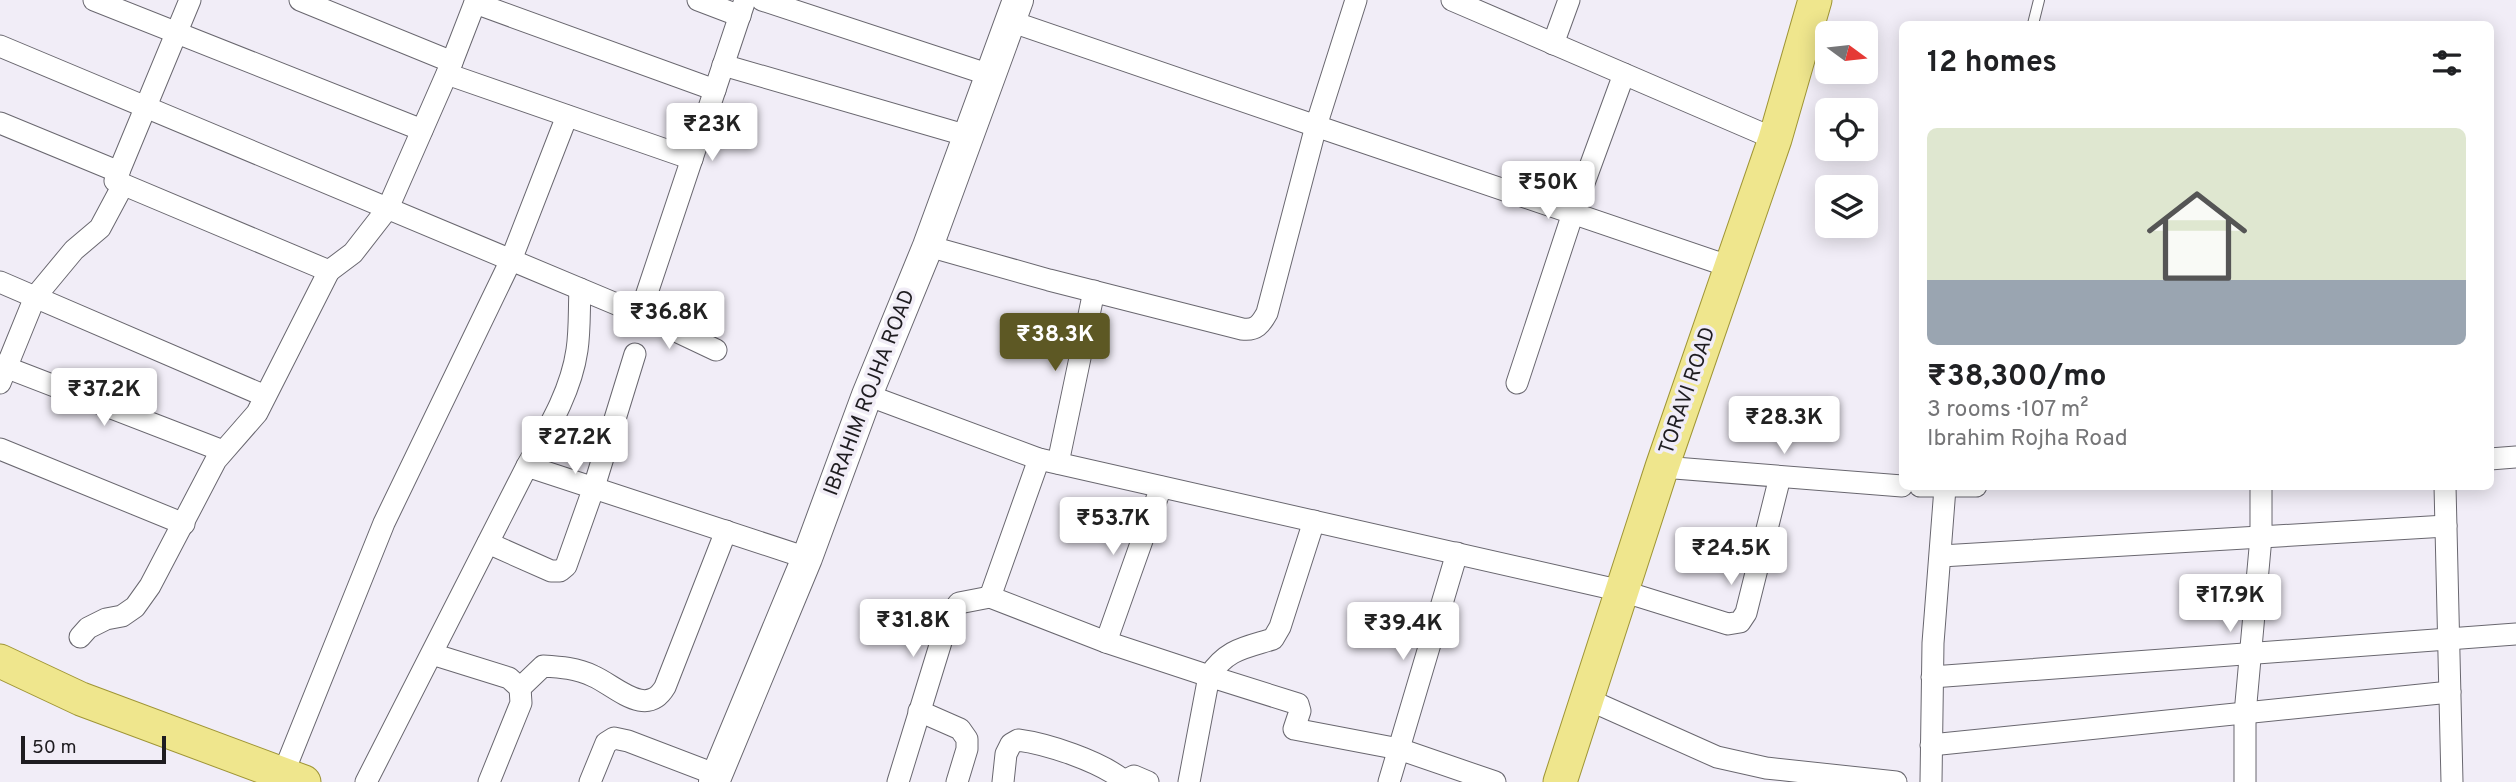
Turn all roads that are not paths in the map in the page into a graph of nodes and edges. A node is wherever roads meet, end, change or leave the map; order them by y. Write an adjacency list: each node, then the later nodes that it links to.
1 (94, 0): 15 (street)
2 (190, 0): 15 (street)
3 (300, 0): 19 (street)
4 (698, 0): 12 (street)
5 (762, 0): 21 (street)
6 (1356, 0): 26 (street)
7 (1452, 0): 16 (street)
8 (1569, 0): 16 (street)
9 (1815, 0): 29 (main road, TORAVI ROAD)
10 (2039, 0): 14 (lane)
11 (475, 2): 19 (street); 22 (street)
12 (742, 8): 18 (street)
13 (1014, 11): 21 (street, IBRAHIM ROJHA ROAD); 26 (street)
14 (2034, 21)
15 (177, 33): 23 (street); 27 (street)
16 (1553, 44): 20 (street)
17 (0, 46): 23 (street)
18 (723, 65): 22 (street); 28 (street)
19 (449, 68): 24 (street); 27 (street)
20 (1624, 74): 29 (street); 33 (street)
21 (990, 75): 28 (street, IBRAHIM ROJHA ROAD)
22 (715, 90): 30 (street)
23 (146, 107): 31 (street); 32 (street)
24 (567, 117): 30 (street); 35 (street)
25 (0, 123): 31 (street)
26 (1315, 126): 33 (street); 40 (street)
27 (422, 130): 32 (street)
28 (968, 136): 34 (street, IBRAHIM ROJHA ROAD)
29 (1775, 139): 36 (main road, TORAVI ROAD)
30 (692, 159): 42 (street)
31 (121, 178): 37 (street); 41 (street)
32 (388, 208): 35 (street); 37 (street)
33 (1573, 213): 36 (street); 46 (street)
34 (928, 246): 40 (street); 47 (street, IBRAHIM ROJHA ROAD)
35 (511, 260): 39 (street); 90 (street)
36 (1731, 267): 55 (main road, TORAVI ROAD)
37 (329, 271): 48 (street)
38 (0, 282): 41 (street)
39 (580, 289): 42 (street); 54 (street)
40 (1094, 291): 53 (street)
41 (35, 297): 45 (street); 48 (street)
42 (640, 314): 43 (street)
43 (716, 350)
44 (635, 354): 59 (street)
45 (2, 372): 50 (street)
46 (1517, 383)
47 (867, 395): 53 (street); 71 (street, IBRAHIM ROJHA ROAD)
48 (265, 396): 50 (street)
49 (0, 449): 64 (street)
50 (223, 451): 64 (street)
51 (2516, 457): 52 (street)
52 (2494, 458)
53 (1049, 461): 58 (street); 73 (street)
54 (527, 466): 59 (street); 68 (street)
55 (1662, 467): 56 (street); 72 (main road, TORAVI ROAD)
56 (1780, 477): 57 (street); 72 (street)
57 (1899, 485)
58 (1161, 486): 63 (street); 77 (street)
59 (594, 487): 66 (street); 68 (street)
60 (1945, 490): 70 (street)
61 (2261, 490): 67 (street)
62 (2445, 490): 65 (street)
63 (1314, 521): 69 (street); 81 (street)
64 (184, 524): 75 (street)
65 (2446, 526): 67 (street); 76 (street)
66 (726, 531): 71 (street); 83 (street)
67 (2262, 537): 70 (street); 78 (street)
68 (488, 543): 79 (street)
69 (1457, 554): 72 (street); 89 (street)
70 (1941, 556): 82 (street)
71 (807, 558): 91 (street, IBRAHIM ROJHA ROAD)
72 (1622, 591): 85 (main road, TORAVI ROAD)
73 (990, 597): 77 (street); 86 (street)
74 (2516, 634): 76 (street)
75 (80, 637)
76 (2449, 637): 78 (street); 84 (street)
77 (1106, 642): 81 (street)
78 (2249, 652): 82 (street); 87 (street)
79 (432, 654): 83 (street); 93 (street)
80 (0, 661): 90 (main road)
81 (1209, 676): 89 (street); 100 (street)
82 (1932, 677): 88 (street)
83 (520, 688): 94 (street)
84 (2450, 692): 87 (street); 107 (street)
85 (1587, 699): 103 (main road, TORAVI ROAD); 104 (street)
86 (919, 711): 96 (street); 97 (street)
87 (2245, 714): 88 (street); 106 (street)
88 (1931, 745): 105 (street)
89 (1399, 749): 101 (street); 102 (street)
90 (294, 778)
91 (716, 779): 95 (street)
92 (1122, 781): 98 (street); 99 (street)
93 (366, 782)
94 (489, 782)
95 (590, 782)
96 (898, 782)
97 (957, 782)
98 (1003, 782)
99 (1148, 782)
100 (1189, 782)
101 (1389, 782)
102 (1495, 782)
103 (1560, 782)
104 (1896, 782)
105 (1931, 782)
106 (2245, 782)
107 (2452, 782)

